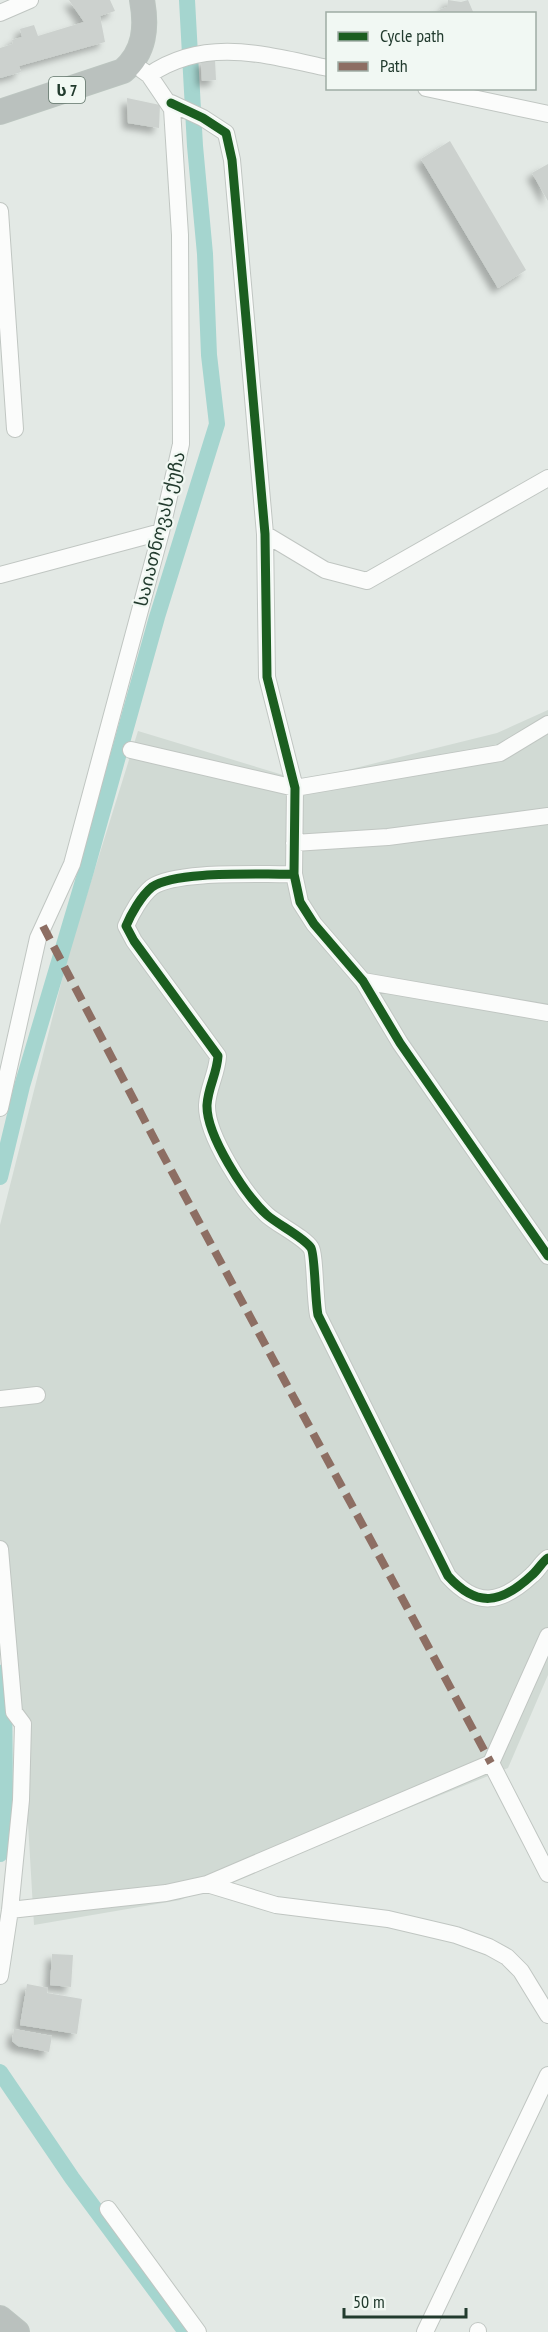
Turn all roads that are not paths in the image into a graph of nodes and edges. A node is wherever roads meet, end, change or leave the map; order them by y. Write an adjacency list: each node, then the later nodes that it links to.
1 (30, 0): 3 (street)
2 (142, 0): 5 (highway)
3 (0, 13)
4 (326, 68): 5 (street)
5 (140, 69): 7 (street); 8 (highway, ს 7)
6 (435, 90): 9 (street)
7 (173, 104): 13 (street, საიათნოვას ქუჩა); 14 (street)
8 (0, 112)
9 (548, 114)
10 (0, 211): 11 (street)
11 (15, 429)
12 (548, 478): 14 (street)
13 (161, 532): 15 (street); 24 (street, საიათნოვას ქუჩა)
14 (265, 534): 18 (street)
15 (0, 575)
16 (548, 724): 18 (street)
17 (131, 750): 18 (street)
18 (295, 788): 20 (street)
19 (548, 816): 20 (street)
20 (294, 843): 21 (street)
21 (294, 874): 22 (street); 29 (street)
22 (363, 981): 23 (street); 25 (street)
23 (548, 1013)
24 (0, 1108)
25 (548, 1256)
26 (37, 1395): 27 (street)
27 (0, 1399)
28 (0, 1549): 34 (street)
29 (548, 1558)
30 (548, 1636): 31 (street)
31 (491, 1763): 32 (street); 33 (street)
32 (548, 1874)
33 (207, 1884): 34 (street); 36 (street)
34 (10, 1910): 35 (street)
35 (0, 1976)
36 (548, 2015)
37 (548, 2075): 42 (street)
38 (108, 2209): 41 (street)
39 (0, 2318): 40 (highway)
40 (17, 2332)
41 (198, 2332)
42 (425, 2332)

